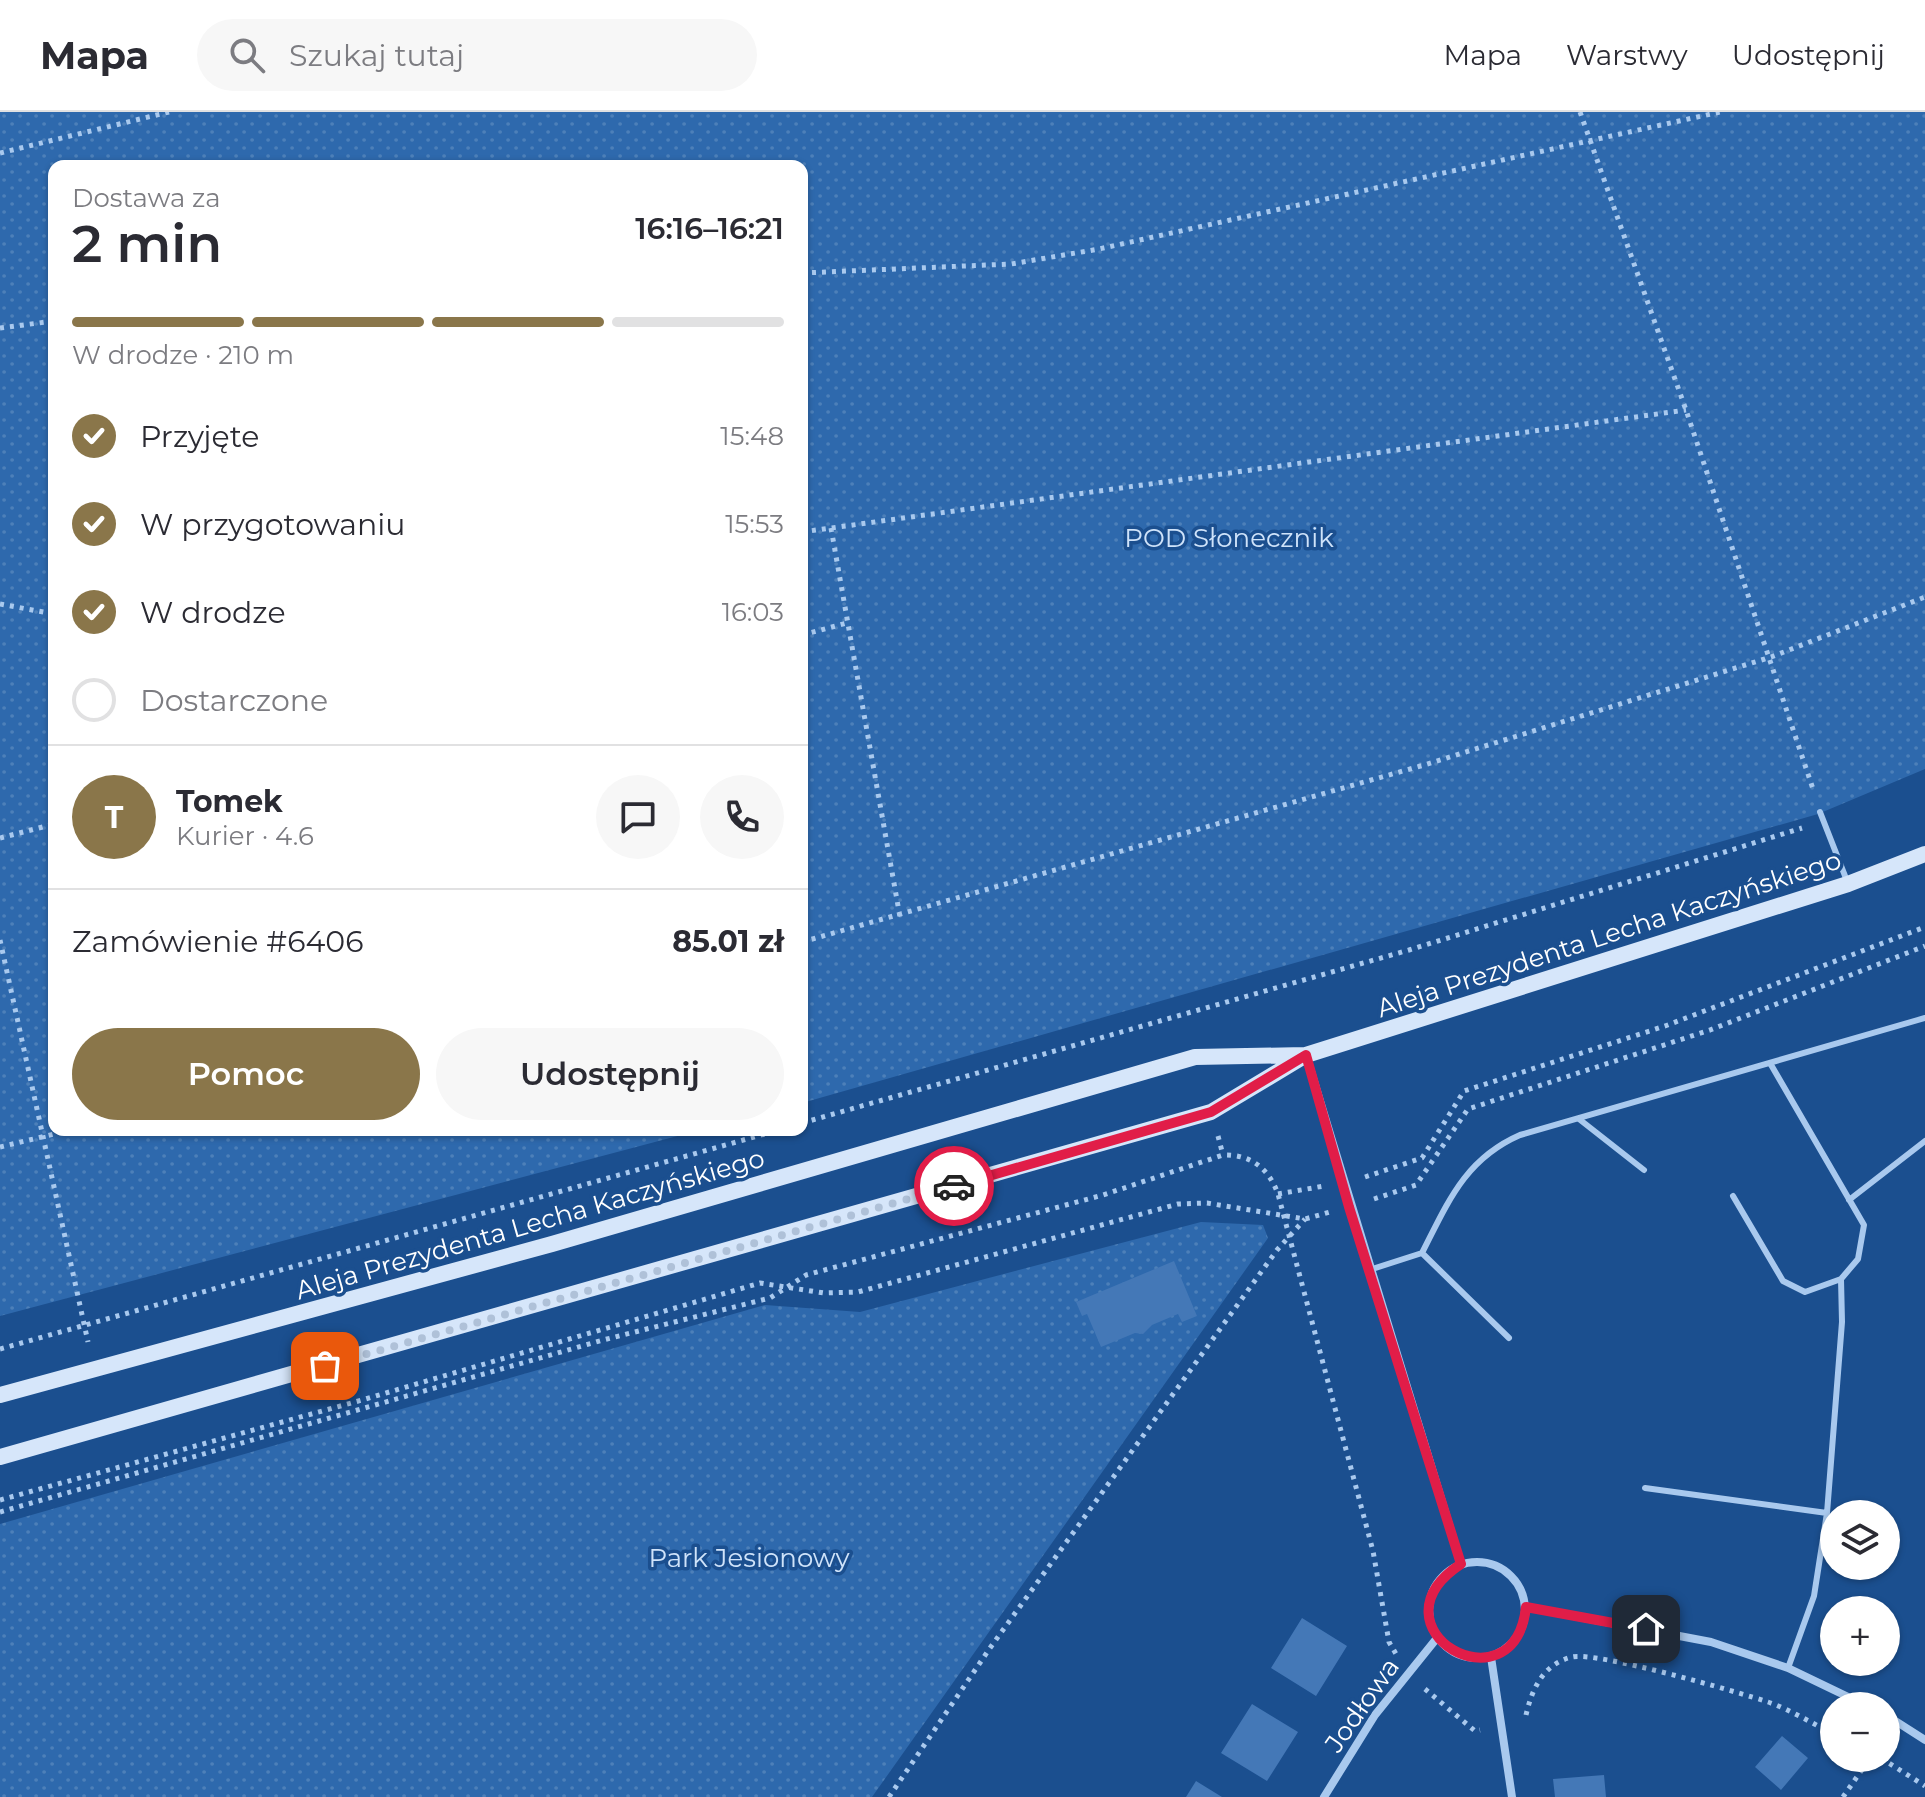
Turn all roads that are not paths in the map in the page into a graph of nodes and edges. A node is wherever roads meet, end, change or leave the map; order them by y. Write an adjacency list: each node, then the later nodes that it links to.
1 (1820, 812): 3 (lane)
2 (1925, 854): 3 (main road, Aleja Prezydenta Lecha Kaczyńskiego)
3 (1848, 884): 5 (main road, Aleja Prezydenta Lecha Kaczyńskiego)
4 (1925, 1018): 6 (lane)
5 (1306, 1055): 13 (street); 16 (main road, Aleja Prezydenta Lecha Kaczyńskiego); 17 (main road, Aleja Prezydenta Lecha Kaczyńskiego)
6 (1770, 1063): 7 (lane); 11 (lane)
7 (1579, 1119): 9 (lane); 12 (lane)
8 (1925, 1141): 11 (lane)
9 (1644, 1170)
10 (1733, 1196): 14 (lane)
11 (1849, 1200): 14 (lane)
12 (1422, 1253): 13 (lane); 15 (lane)
13 (1369, 1270): 22 (street)
14 (1841, 1279): 19 (lane)
15 (1509, 1338)
16 (0, 1395)
17 (0, 1457)
18 (1645, 1488): 20 (lane)
19 (1828, 1500)
20 (1820, 1512)
21 (1820, 1558): 26 (lane)
22 (1461, 1564): 23 (street); 24 (street)
23 (1526, 1607): 25 (street); 26 (street)
24 (1437, 1638): 25 (street); 30 (street, Jodłowa)
25 (1491, 1657): 31 (street)
26 (1788, 1668): 27 (street)
27 (1838, 1692)
28 (1900, 1724): 29 (street)
29 (1925, 1740)
30 (1324, 1797)
31 (1512, 1797)

